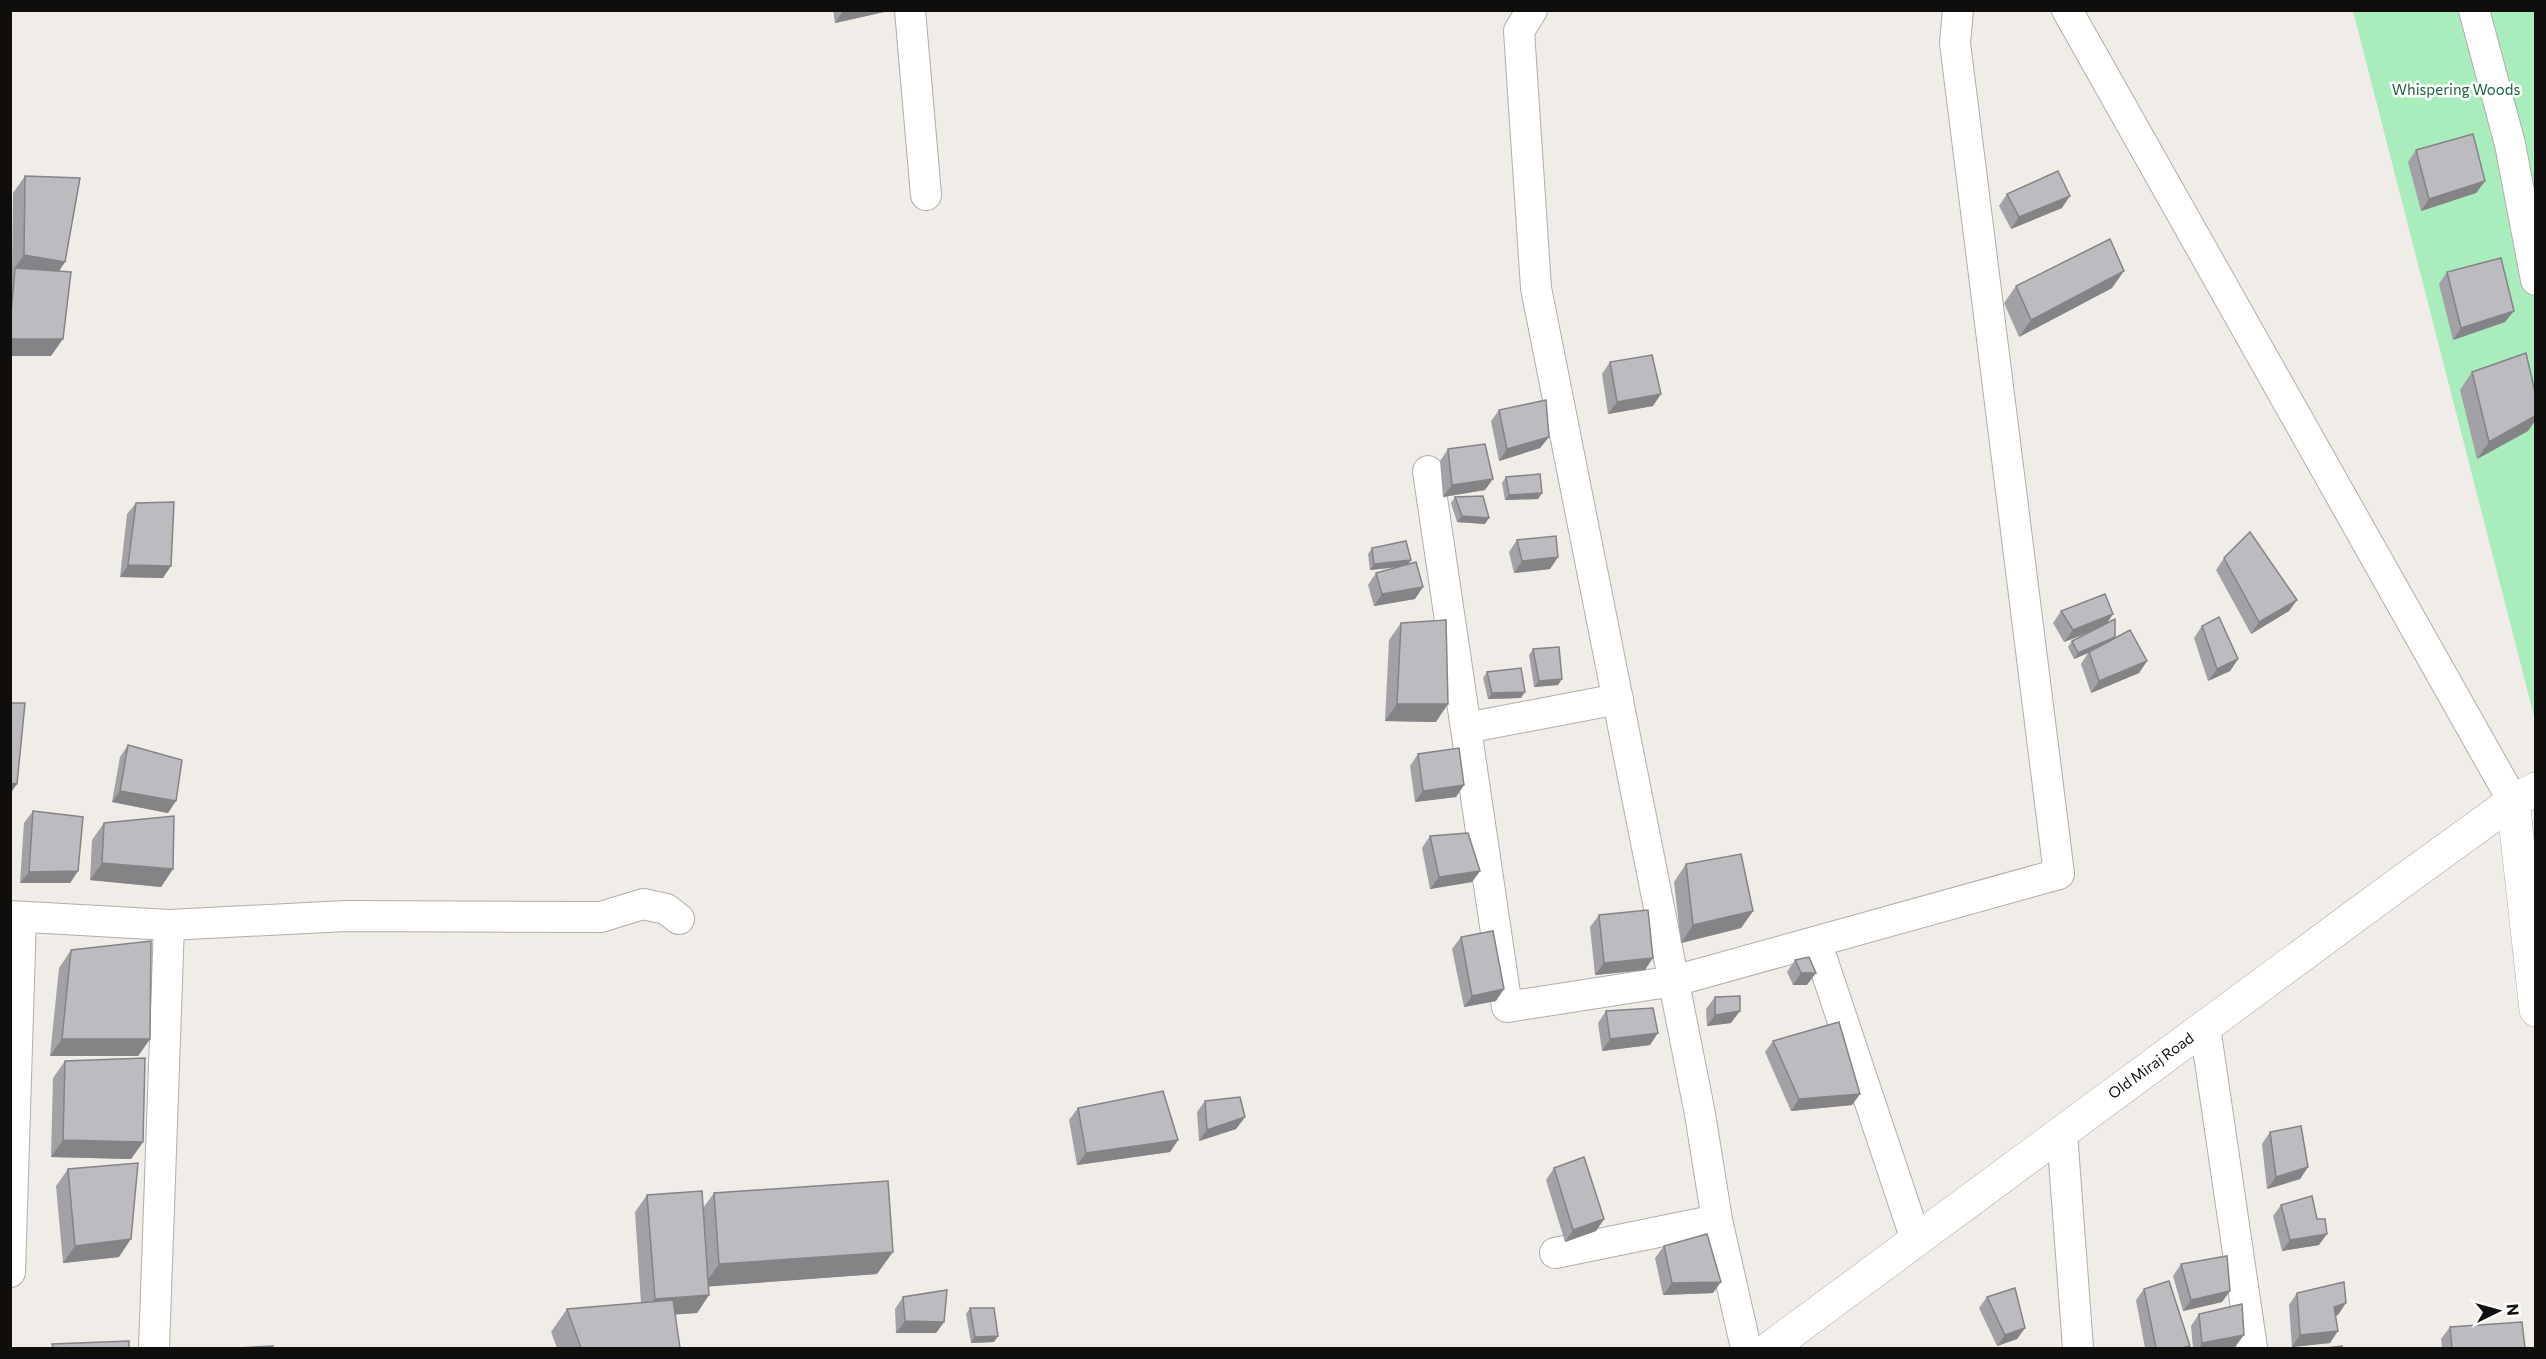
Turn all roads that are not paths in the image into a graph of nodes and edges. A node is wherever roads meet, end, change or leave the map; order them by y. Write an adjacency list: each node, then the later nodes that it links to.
1 (910, 10): 6 (street)
2 (1532, 10): 9 (street)
3 (1958, 10): 16 (street)
4 (2067, 10): 11 (street)
5 (2474, 10): 7 (street)
6 (926, 195)
7 (2535, 280)
8 (1428, 471): 10 (street)
9 (1618, 699): 10 (street); 16 (street)
10 (1466, 728): 16 (street)
11 (2524, 795): 17 (main road); 18 (main road, Old Miraj Road)
12 (16, 916): 14 (street); 23 (street)
13 (679, 920): 14 (street)
14 (169, 925): 24 (street)
15 (1822, 959): 21 (street)
16 (1674, 981): 20 (street)
17 (2535, 1010)
18 (2205, 1027): 19 (main road, Old Miraj Road); 28 (street)
19 (2062, 1132): 21 (main road, Old Miraj Road); 27 (street)
20 (1717, 1220): 22 (street); 25 (street)
21 (1916, 1240): 26 (main road, Old Miraj Road)
22 (1555, 1253)
23 (10, 1272)
24 (154, 1348)
25 (1746, 1348)
26 (1770, 1348)
27 (2078, 1348)
28 (2252, 1348)

